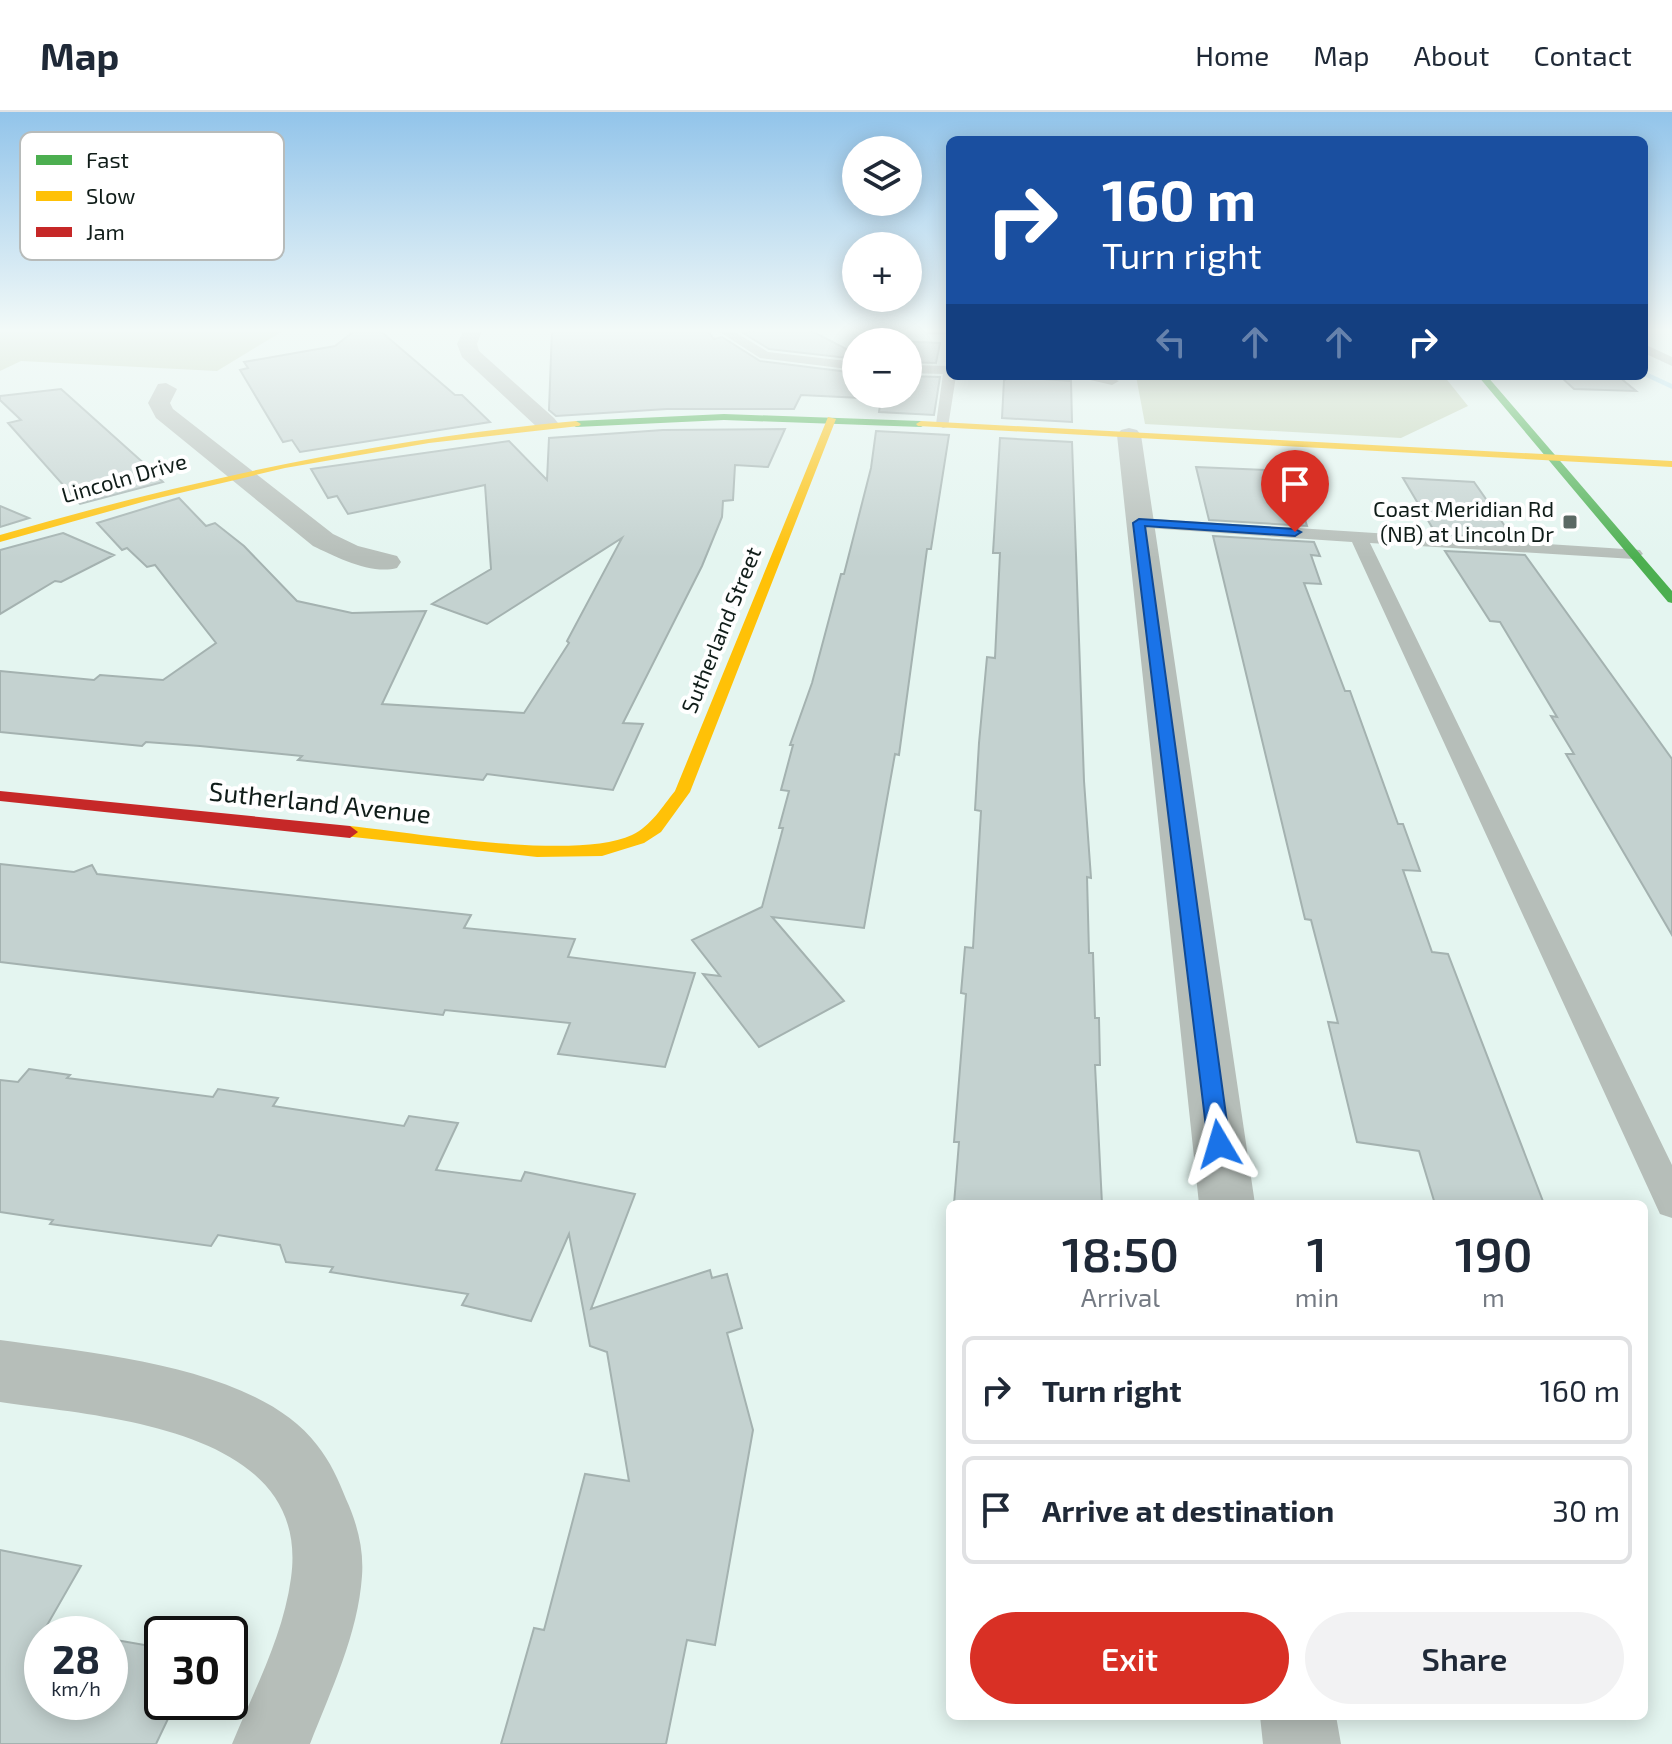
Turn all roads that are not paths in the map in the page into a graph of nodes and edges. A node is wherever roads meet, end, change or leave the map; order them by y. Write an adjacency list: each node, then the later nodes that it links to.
1 (160, 405): 11 (street)
2 (526, 405): 6 (street)
3 (945, 405): 7 (lane)
4 (1507, 405): 9 (street)
5 (831, 419): 6 (street, Lincoln Drive); 7 (street, Lincoln Drive); 19 (street, Sutherland Street)
6 (546, 423): 11 (street, Lincoln Drive)
7 (943, 424): 8 (street, Lincoln Drive)
8 (1129, 435): 9 (street, Lincoln Drive); 12 (street)
9 (1553, 458): 10 (street, Lincoln Drive); 15 (street)
10 (1672, 464)
11 (235, 473): 14 (street, Lincoln Drive); 16 (street)
12 (1139, 523): 13 (lane); 20 (street)
13 (1358, 536): 15 (lane); 21 (lane)
14 (0, 539)
15 (1634, 554): 17 (street)
16 (387, 562)
17 (1672, 599)
18 (0, 796): 19 (street, Sutherland Avenue)
19 (633, 842)
20 (1226, 1200)
21 (1672, 1202)
22 (0, 1371): 24 (street)
23 (1299, 1720): 25 (street)
24 (271, 1744)
25 (1302, 1744)

